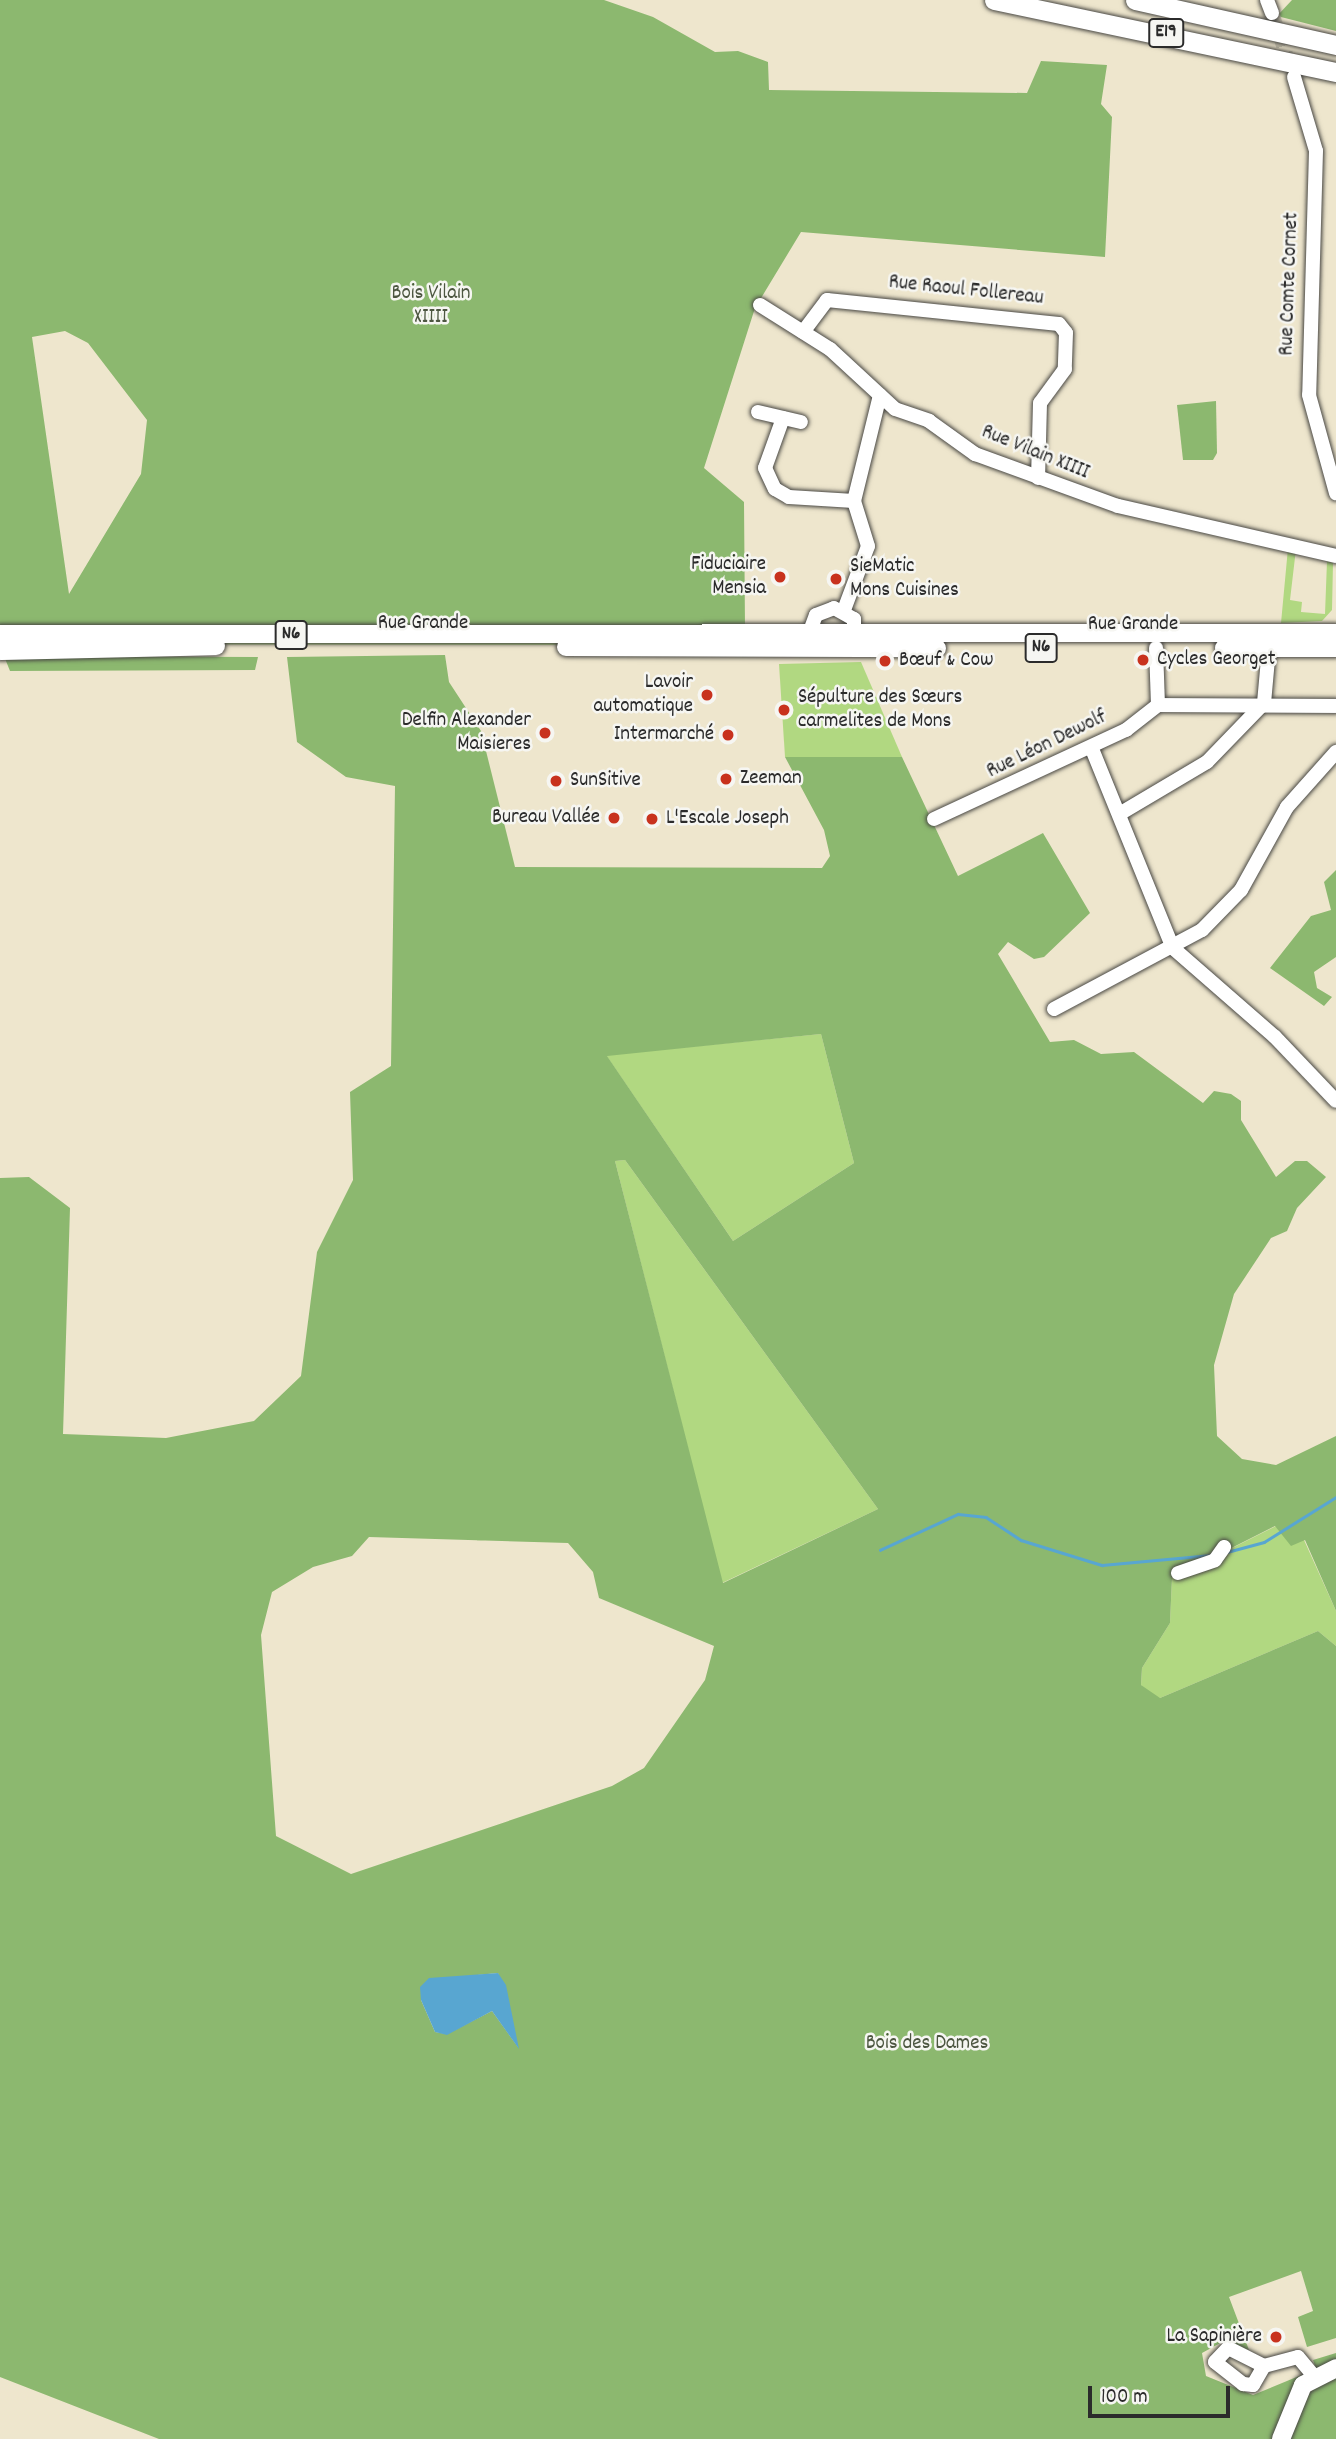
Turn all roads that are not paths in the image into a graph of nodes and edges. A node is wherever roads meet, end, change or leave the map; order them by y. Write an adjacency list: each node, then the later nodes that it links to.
1 (994, 0): 4 (highway, E19)
2 (1135, 0): 3 (highway, E19)
3 (1336, 45)
4 (1336, 72)
5 (1294, 77): 13 (street, Rue Comte Cornet)
6 (760, 305): 7 (street, Rue Vilain XIIII)
7 (803, 332): 8 (street, Rue Vilain XIIII); 12 (street, Rue Raoul Follereau)
8 (880, 395): 12 (street, Rue Vilain XIIII); 14 (street)
9 (758, 412): 10 (street)
10 (783, 418): 11 (street); 14 (street)
11 (801, 422)
12 (1038, 478): 15 (street, Rue Vilain XIIII)
13 (1336, 493)
14 (854, 501): 16 (street)
15 (1336, 556)
16 (844, 610): 19 (street); 20 (street)
17 (1336, 633): 20 (main road, Rue Grande / N6)
18 (0, 634): 19 (main road, Rue Grande / N6)
19 (809, 634): 20 (main road, Rue Grande / N6)
20 (852, 641): 21 (main road, Rue Grande / N6); 24 (main road, Rue Grande / N6)
21 (1156, 648): 22 (main road, Rue Grande / N6); 26 (street)
22 (1269, 648): 23 (main road, Rue Grande / N6); 25 (street)
23 (1336, 648)
24 (0, 651)
25 (1264, 703): 26 (street); 27 (street); 30 (street)
26 (1158, 705): 28 (street, Rue Léon Dewolf)
27 (1336, 706)
28 (1092, 749): 30 (street); 31 (street, Rue Léon Dewolf)
29 (1336, 752): 32 (street)
30 (1121, 813): 32 (street)
31 (934, 818)
32 (1173, 948): 33 (street); 34 (street)
33 (1054, 1009)
34 (1336, 1101)
35 (1222, 1552): 36 (street)
36 (1178, 1573)
37 (1264, 2366): 39 (street)
38 (1336, 2368): 39 (main road)
39 (1314, 2376): 40 (main road)
40 (1281, 2439)

